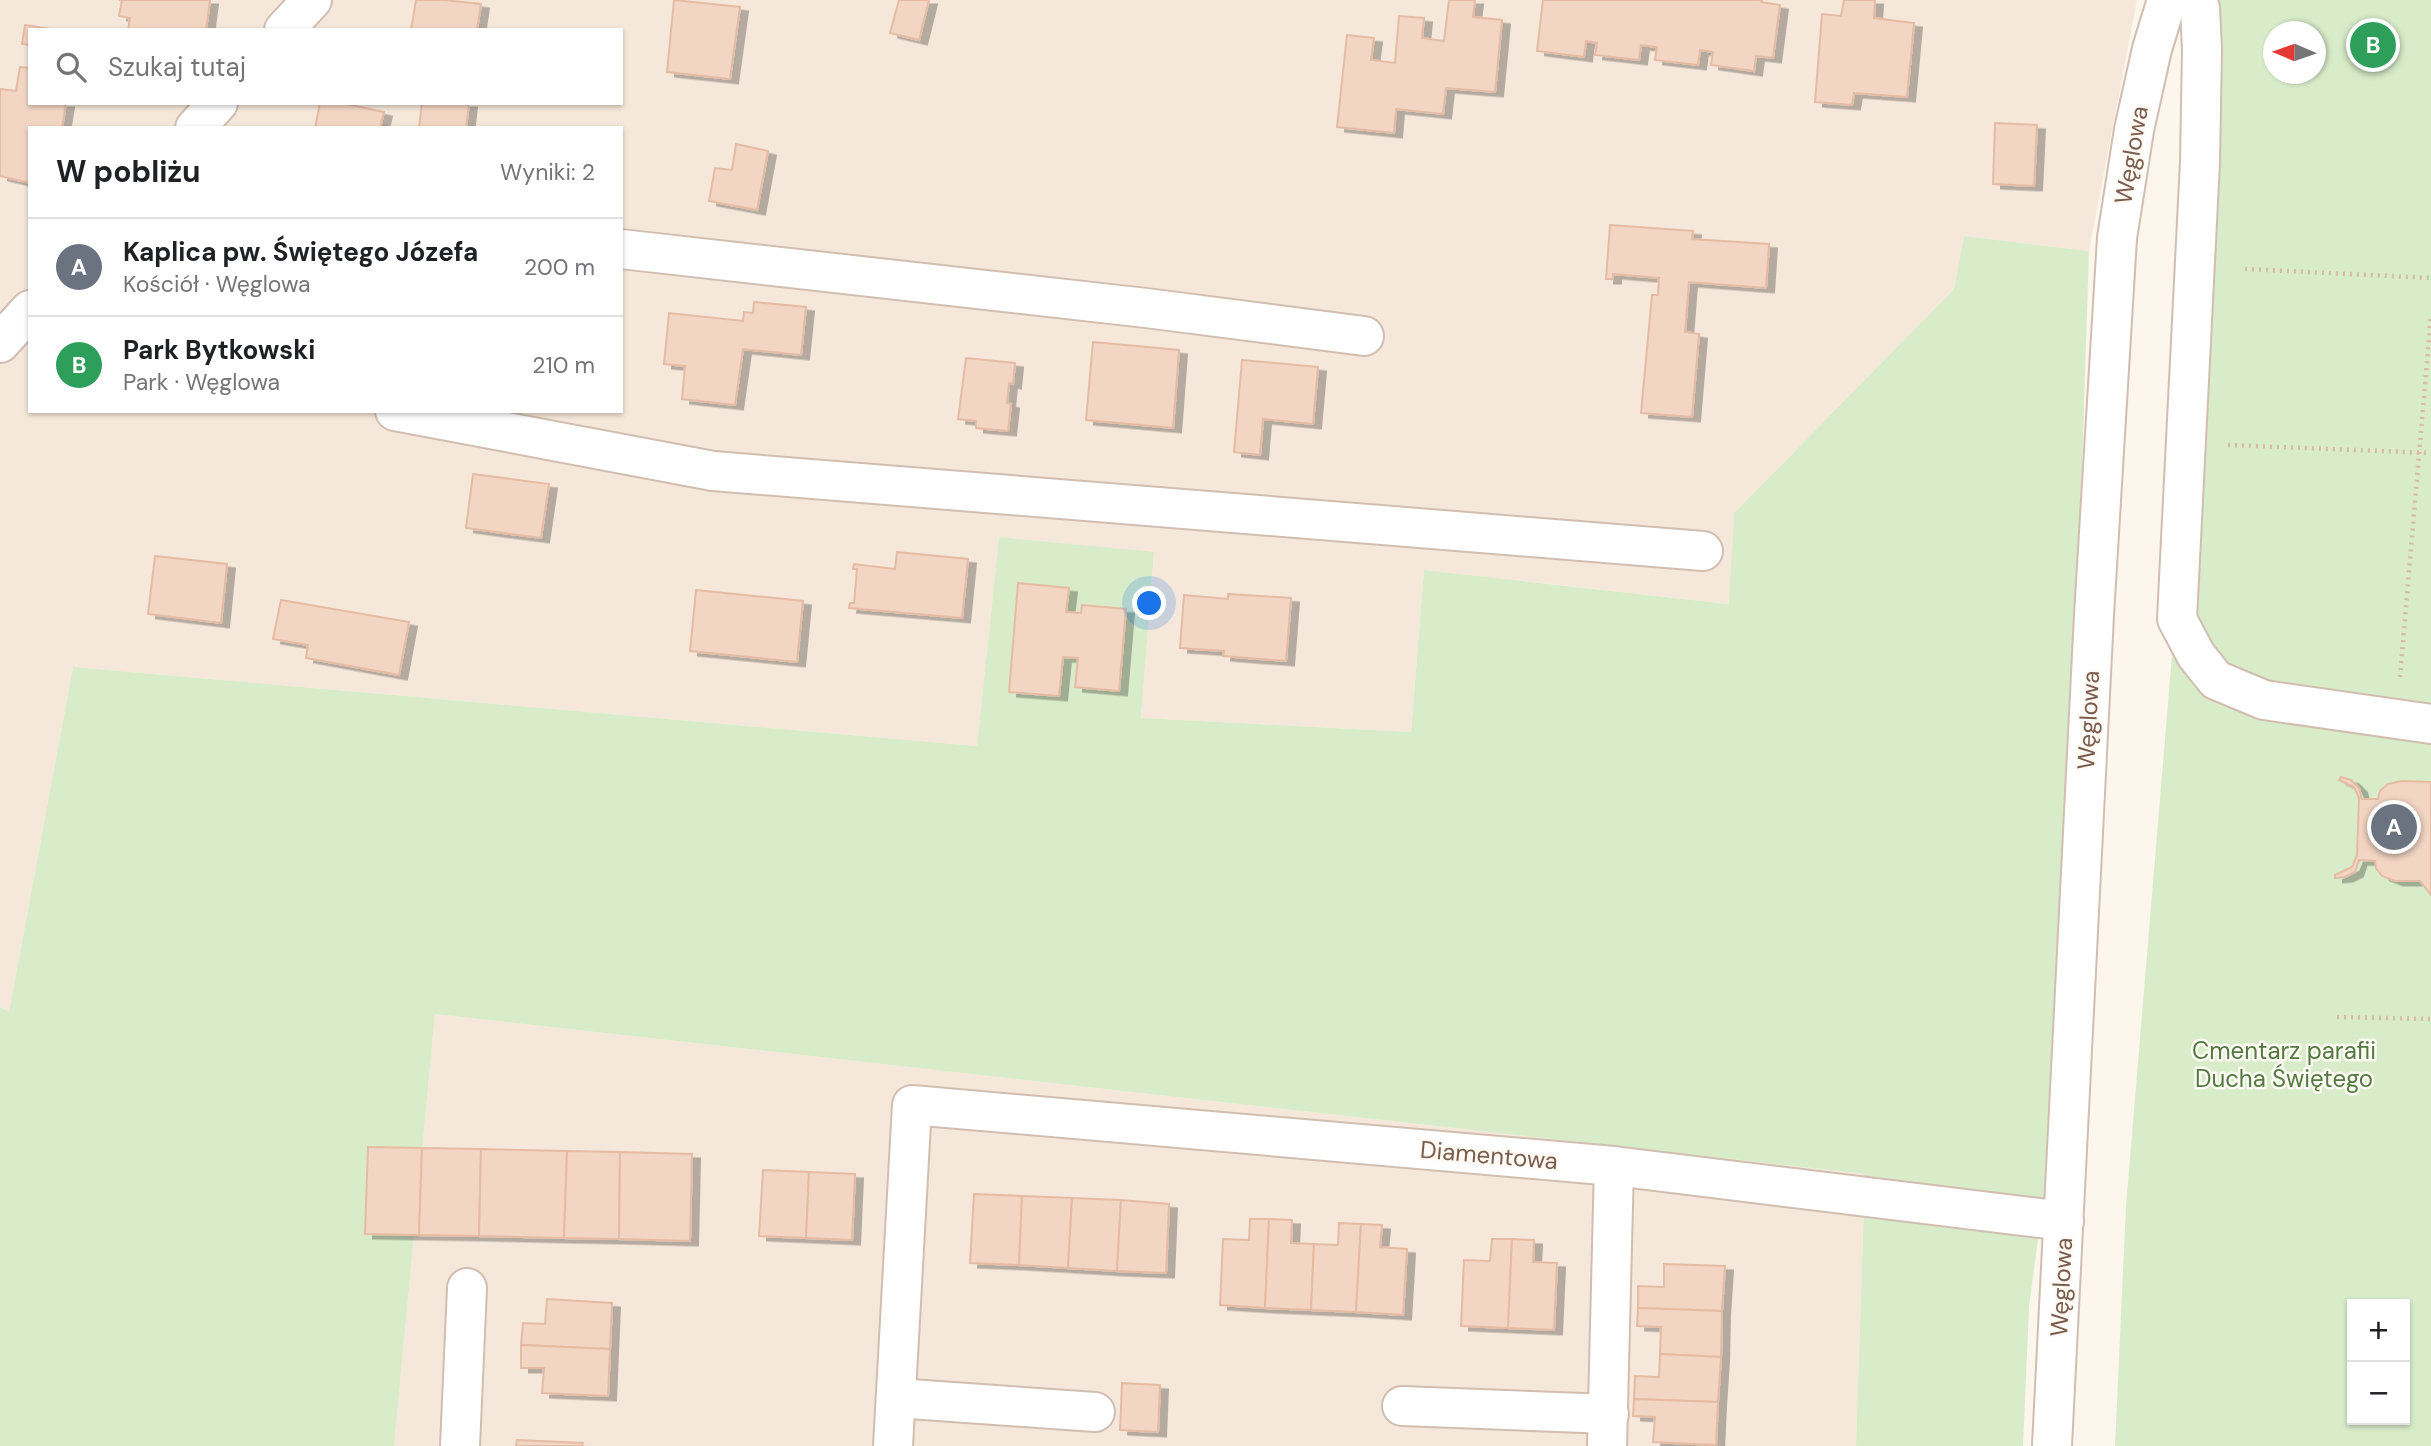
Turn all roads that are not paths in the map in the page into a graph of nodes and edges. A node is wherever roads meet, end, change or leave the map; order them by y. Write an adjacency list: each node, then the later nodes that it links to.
1 (312, 0): 4 (street)
2 (2167, 0): 13 (street, Węglowa)
3 (2193, 0): 11 (street)
4 (286, 28)
5 (216, 105): 6 (street)
6 (197, 126)
7 (623, 249): 8 (street)
8 (1364, 336)
9 (406, 413): 10 (street)
10 (1703, 551)
11 (2414, 722)
12 (1614, 1166): 13 (street, Diamentowa); 15 (street, Diamentowa); 18 (street)
13 (2064, 1221): 21 (street, Węglowa)
14 (467, 1288): 19 (street)
15 (895, 1398): 17 (street); 20 (street)
16 (1402, 1406): 18 (street)
17 (1094, 1412)
18 (1608, 1430)
19 (460, 1446)
20 (893, 1446)
21 (2052, 1446)

